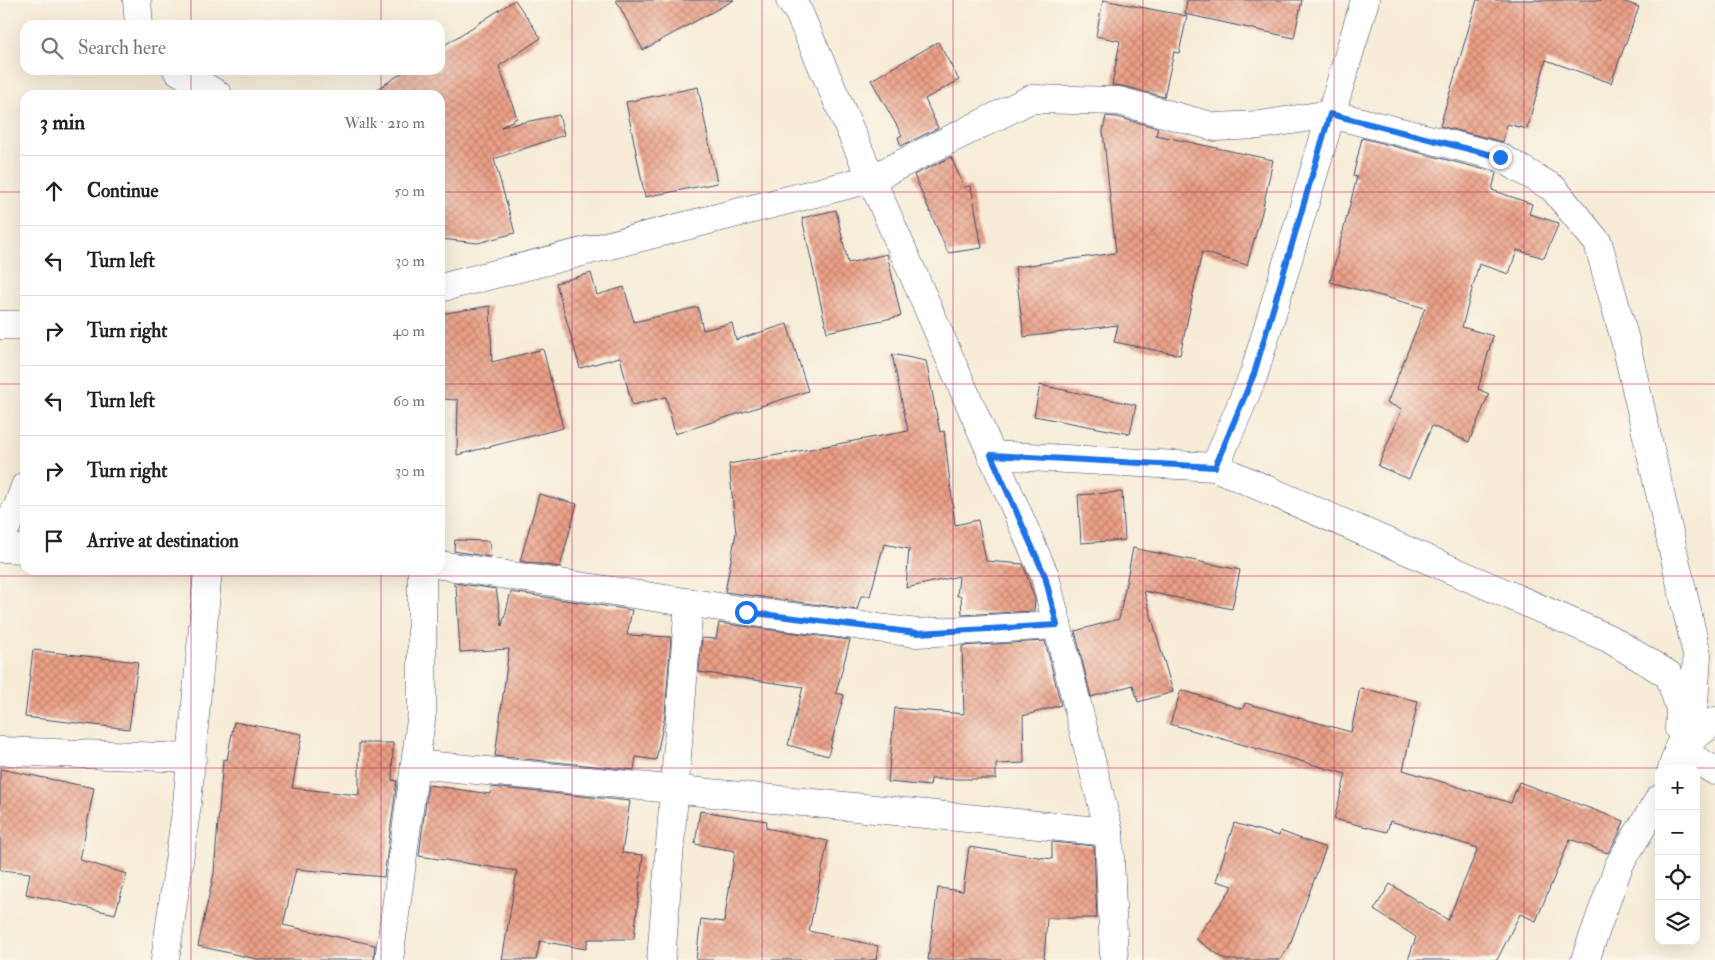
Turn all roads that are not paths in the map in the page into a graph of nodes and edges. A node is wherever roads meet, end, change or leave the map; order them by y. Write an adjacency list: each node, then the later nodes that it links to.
1 (137, 0): 4 (street)
2 (790, 0): 8 (street)
3 (1365, 0): 7 (street)
4 (139, 20)
5 (185, 75): 6 (street)
6 (210, 90)
7 (1330, 114): 8 (street); 13 (street); 26 (street)
8 (871, 179): 9 (street); 12 (street)
9 (445, 287)
10 (0, 325): 11 (street)
11 (20, 325)
12 (991, 455): 13 (street); 22 (street)
13 (1215, 467): 26 (street)
14 (20, 500): 15 (street)
15 (0, 538)
16 (0, 548): 17 (street)
17 (20, 549)
18 (445, 566): 21 (street)
19 (208, 575): 25 (street)
20 (422, 575): 27 (street)
21 (689, 603): 22 (street); 29 (street)
22 (1057, 625): 31 (street)
23 (1715, 721): 26 (street)
24 (0, 750): 25 (street)
25 (192, 758): 32 (street)
26 (1675, 759): 28 (street)
27 (415, 764): 29 (street); 33 (street)
28 (1715, 771)
29 (675, 789): 31 (street); 34 (street)
30 (1655, 805): 36 (street)
31 (1109, 832): 35 (street)
32 (165, 960)
33 (389, 960)
34 (660, 960)
35 (1114, 960)
36 (1585, 960)

